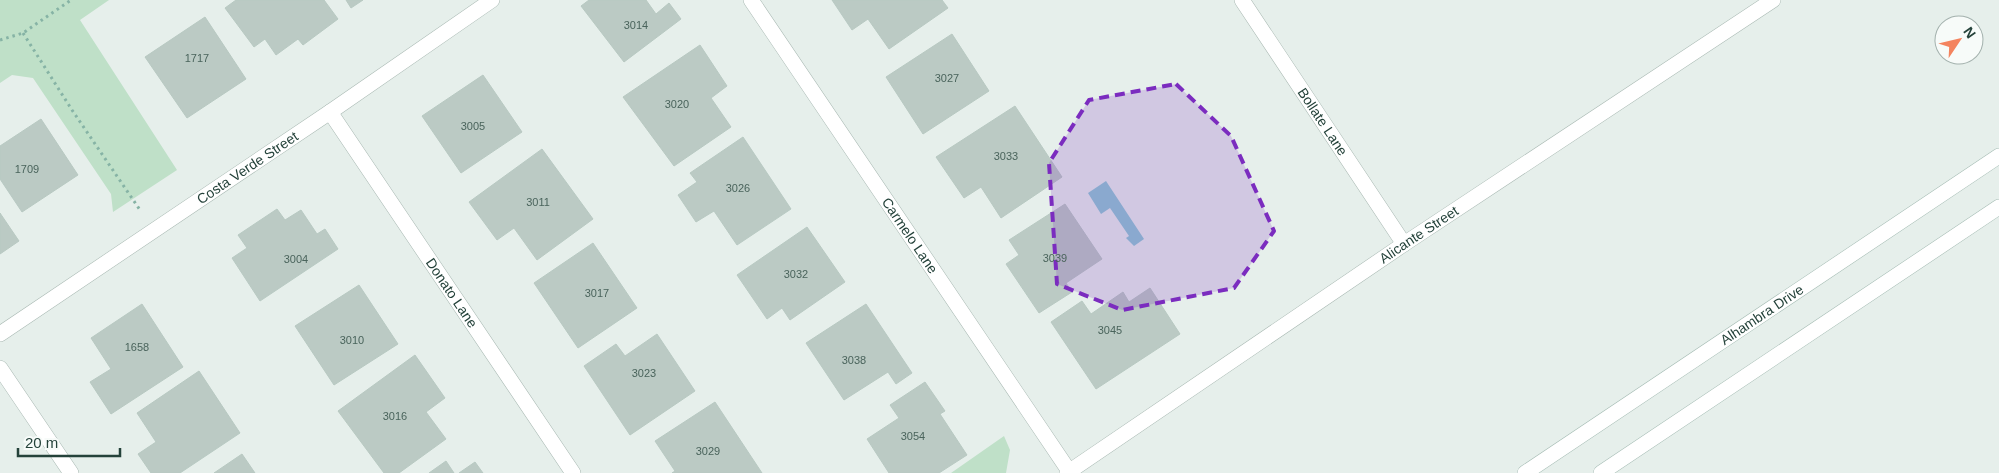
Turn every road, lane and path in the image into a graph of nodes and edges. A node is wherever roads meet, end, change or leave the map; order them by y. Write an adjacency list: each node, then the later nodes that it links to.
1 (71, 0): 6 (path)
2 (492, 0): 8 (street, Costa Verde Street)
3 (751, 0): 15 (street, Carmelo Lane)
4 (1242, 0): 12 (street, Bollate Lane)
5 (1772, 0): 12 (street, Alicante Street)
6 (23, 33): 7 (path); 11 (path)
7 (0, 40)
8 (330, 112): 11 (street, Costa Verde Street); 17 (street, Donato Lane)
9 (1999, 156): 18 (street, Alhambra Drive)
10 (1999, 207): 19 (street)
11 (153, 229): 13 (street, Costa Verde Street)
12 (1404, 244): 15 (street, Alicante Street)
13 (0, 334)
14 (0, 368): 16 (street)
15 (1068, 472)
16 (71, 473)
17 (573, 473)
18 (1525, 473)
19 (1602, 473)

